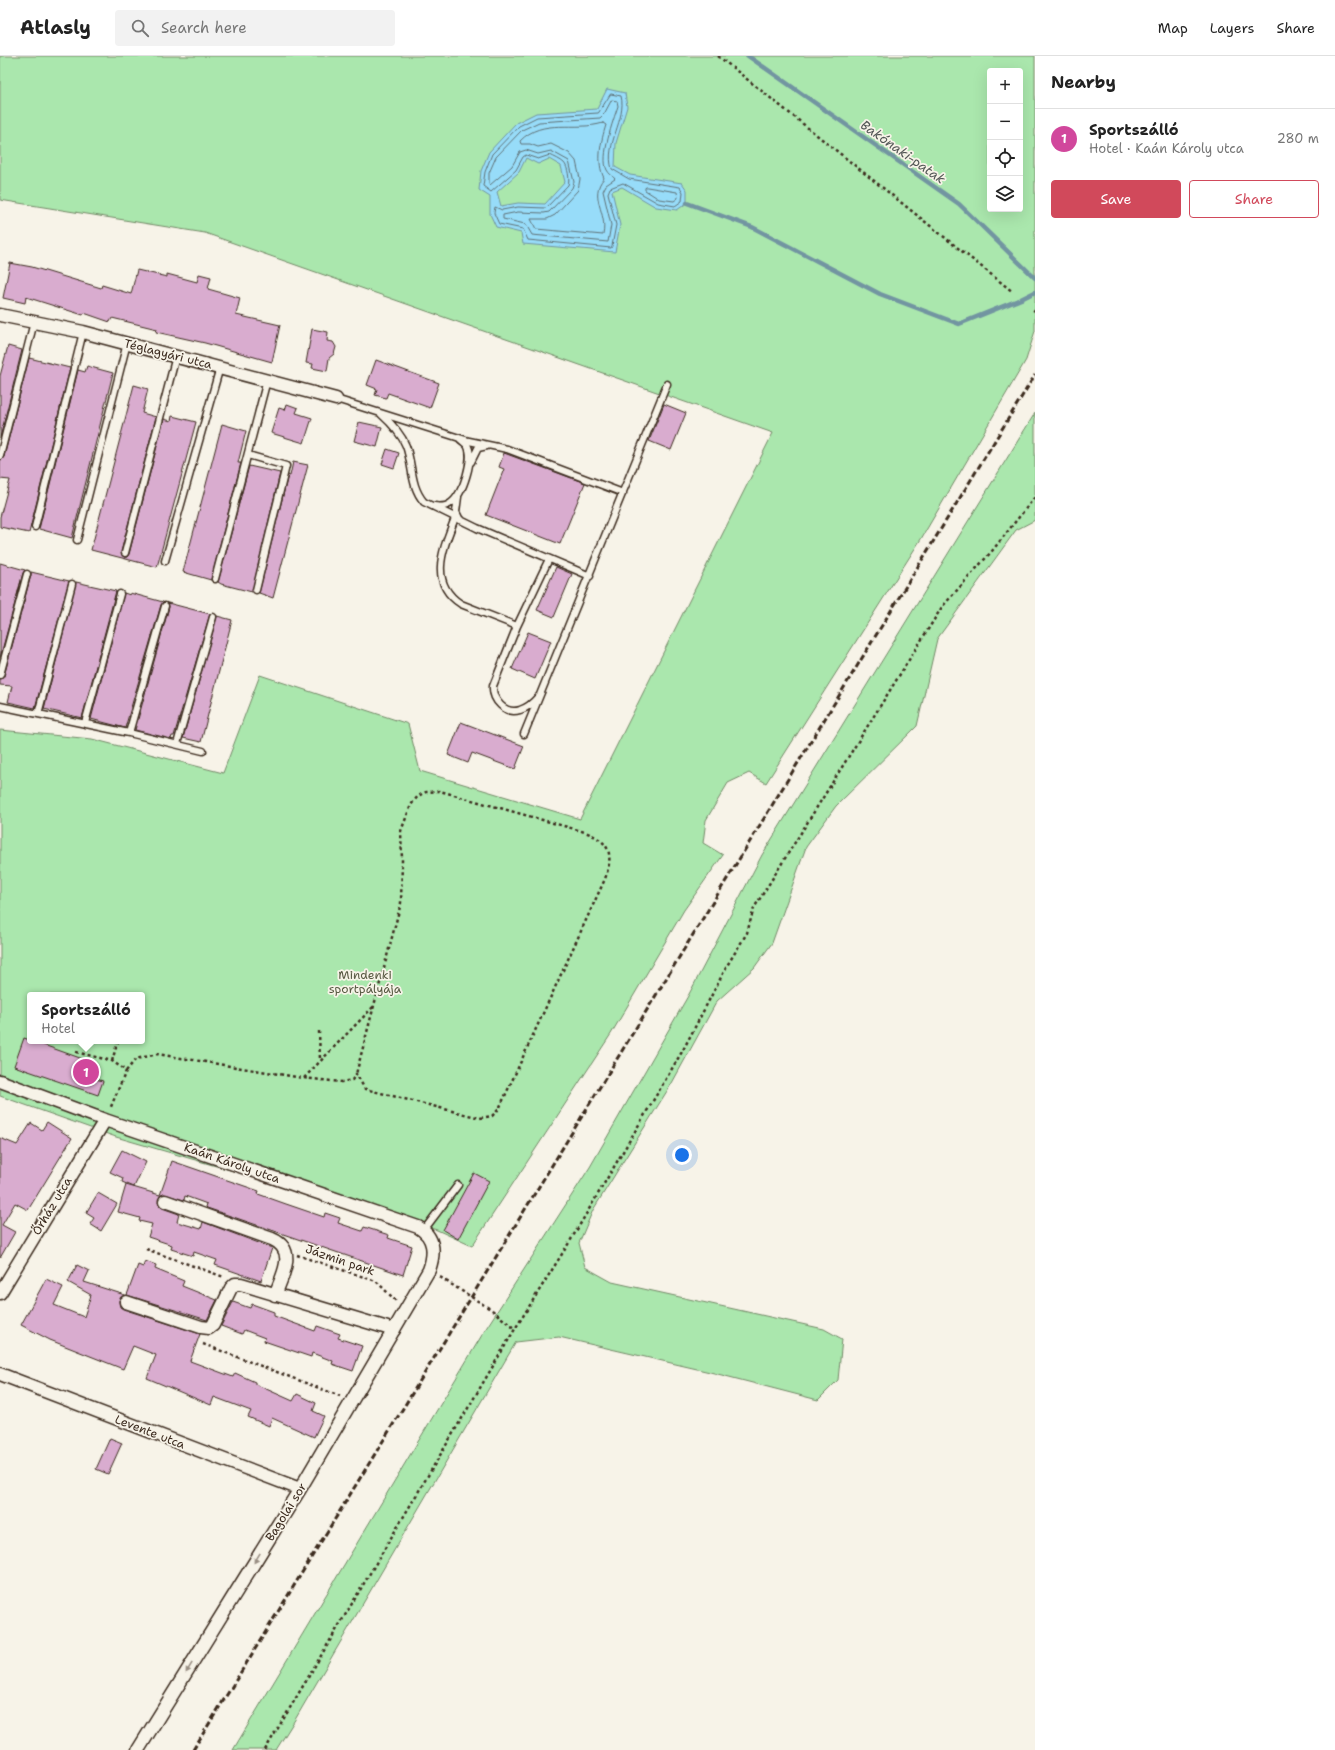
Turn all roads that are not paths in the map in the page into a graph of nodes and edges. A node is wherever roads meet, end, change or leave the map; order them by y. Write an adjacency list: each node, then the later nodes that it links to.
1 (0, 315): 2 (street, Téglagyári utca)
2 (34, 322): 3 (street, Téglagyári utca); 14 (lane)
3 (83, 332): 4 (street, Téglagyári utca); 20 (lane)
4 (127, 343): 5 (street, Téglagyári utca); 21 (lane)
5 (176, 356): 6 (street, Téglagyári utca); 22 (lane)
6 (220, 367): 7 (street, Téglagyári utca); 24 (lane)
7 (267, 380): 9 (street, Téglagyári utca); 13 (lane)
8 (667, 384): 16 (lane)
9 (336, 399): 10 (lane)
10 (380, 412): 11 (lane); 18 (lane)
11 (458, 437): 12 (lane); 15 (lane)
12 (490, 445): 15 (lane); 16 (lane)
13 (248, 454): 27 (lane); 29 (lane)
14 (0, 456)
15 (469, 465): 17 (lane)
16 (623, 493): 26 (lane)
17 (459, 494): 18 (lane); 19 (lane)
18 (430, 506): 19 (lane)
19 (458, 519): 23 (lane); 33 (lane)
20 (34, 527)
21 (77, 540)
22 (125, 553)
23 (549, 559): 26 (lane); 33 (lane)
24 (165, 561)
25 (27, 574): 34 (lane)
26 (590, 576): 35 (lane)
27 (215, 578)
28 (72, 584): 37 (lane)
29 (256, 590)
30 (120, 594): 38 (lane)
31 (165, 606): 39 (lane)
32 (213, 617): 41 (lane)
33 (517, 626): 35 (lane)
34 (0, 675)
35 (542, 693): 40 (lane)
36 (0, 706): 37 (lane)
37 (38, 714): 38 (lane)
38 (85, 723): 39 (lane)
39 (129, 733): 41 (lane)
40 (524, 734)
41 (177, 744): 42 (lane)
42 (203, 751)
43 (0, 1081): 44 (street, Kaán Károly utca)
44 (105, 1120): 47 (street, Kaán Károly utca); 48 (street, Őrház utca)
45 (458, 1185): 47 (lane)
46 (165, 1201): 49 (street)
47 (424, 1230): 51 (street, Bagolai sor)
48 (0, 1293)
49 (276, 1295): 50 (street); 51 (street)
50 (126, 1302)
51 (394, 1330): 53 (street, Bagolai sor)
52 (0, 1374): 53 (street, Levente utca)
53 (300, 1489): 54 (street, Bagolai sor, one-way to 54)
54 (138, 1750)

